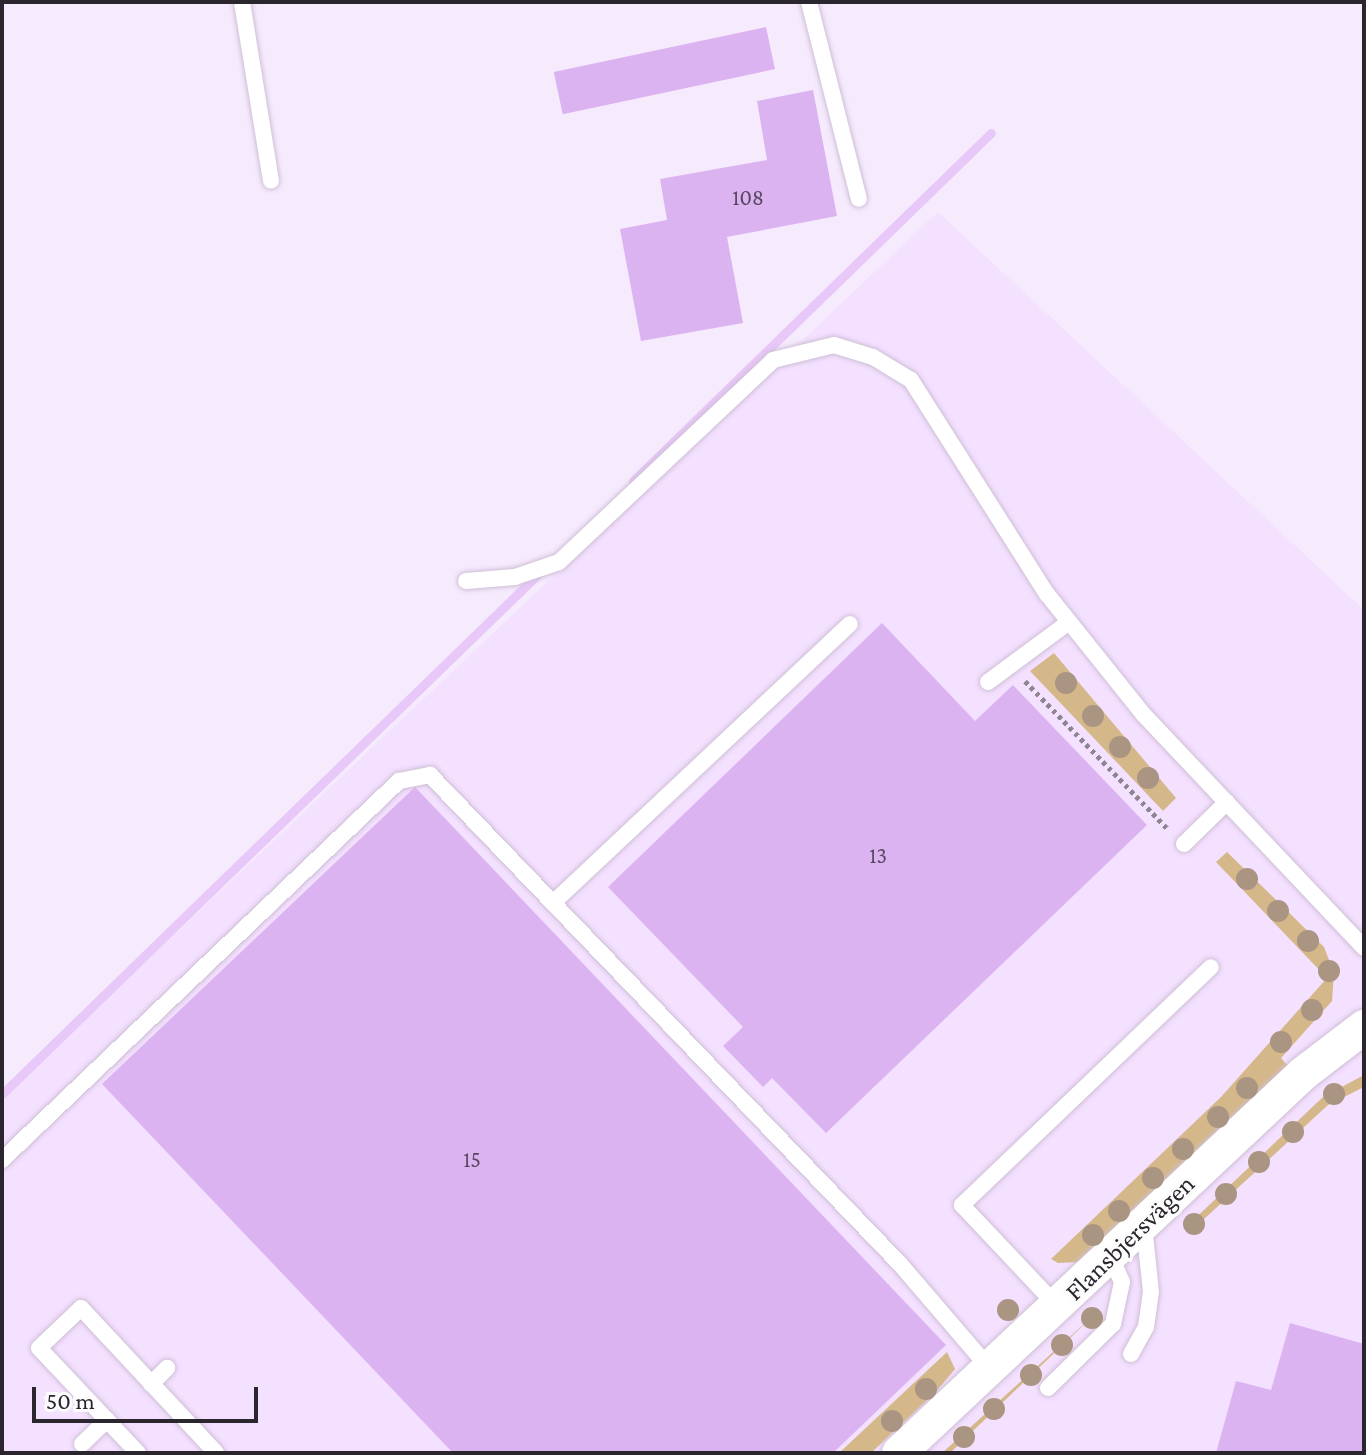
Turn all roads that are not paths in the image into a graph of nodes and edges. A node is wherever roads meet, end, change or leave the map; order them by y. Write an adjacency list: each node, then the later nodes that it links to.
1 (242, 2): 3 (lane)
2 (809, 2): 4 (lane)
3 (271, 181)
4 (859, 199)
5 (466, 581): 6 (lane)
6 (1069, 622): 8 (lane); 9 (lane)
7 (850, 624): 11 (lane)
8 (988, 682)
9 (1227, 802): 10 (lane); 12 (lane)
10 (1184, 844)
11 (556, 900): 15 (lane); 21 (lane)
12 (1364, 948)
13 (1211, 967): 18 (lane)
14 (1364, 1027): 16 (street, Flansbjersvägen)
15 (2, 1160)
16 (1144, 1225): 17 (street, Flansbjersvägen); 19 (lane)
17 (1111, 1257): 18 (street, Flansbjersvägen); 23 (lane)
18 (1058, 1307): 21 (street, Flansbjersvägen)
19 (1131, 1354)
20 (167, 1368): 22 (lane)
21 (989, 1368): 28 (street, Flansbjersvägen)
22 (151, 1384): 24 (lane); 27 (lane)
23 (1048, 1388)
24 (107, 1420): 25 (lane); 26 (lane)
25 (82, 1444)
26 (138, 1453)
27 (216, 1453)
28 (899, 1453)

